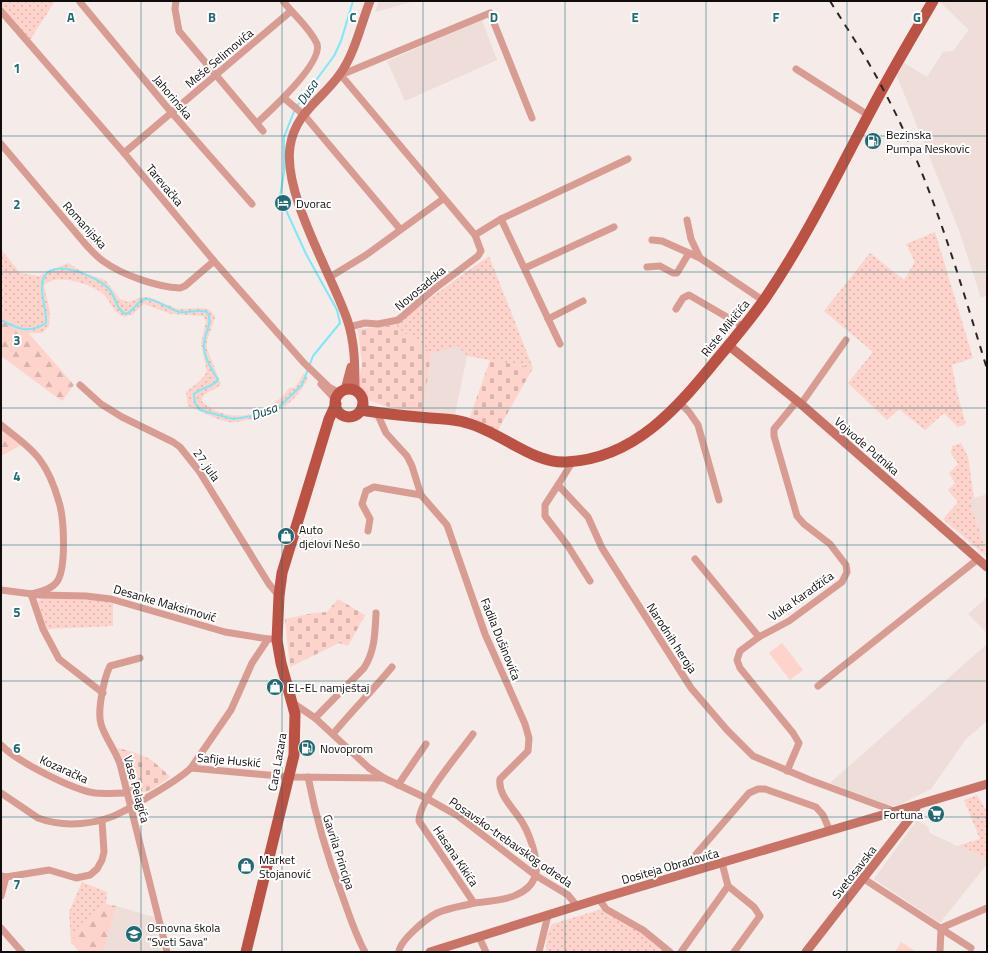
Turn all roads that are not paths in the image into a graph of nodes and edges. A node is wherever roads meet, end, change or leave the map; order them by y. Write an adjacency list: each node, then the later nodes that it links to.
1 (176, 1): 10 (street)
2 (283, 1): 7 (street)
3 (370, 1): 9 (street)
4 (933, 1): 14 (main road, Riste Mikičića)
5 (80, 2): 12 (street, Jahorinska)
6 (1, 11): 19 (street, Tarevačka)
7 (291, 11): 10 (street, Meše Selimovića); 11 (street)
8 (796, 69): 14 (street)
9 (340, 74): 13 (street); 15 (street); 21 (street, Novosadska)
10 (216, 76): 12 (street, Meše Selimovića); 16 (street)
11 (286, 100): 13 (street); 16 (street)
12 (171, 112): 19 (street, Meše Selimovića); 22 (street, Jahorinska)
13 (302, 113): 26 (street); 34 (street)
14 (868, 115): 36 (main road, Riste Mikičića)
15 (532, 118)
16 (257, 123): 17 (street)
17 (263, 131)
18 (1, 144): 31 (street, Romanijska)
19 (124, 153): 31 (street, Tarevačka)
20 (628, 159): 23 (street)
21 (443, 199): 26 (street); 27 (street, Novosadska)
22 (252, 204)
23 (501, 219): 27 (street); 33 (street)
24 (687, 220): 30 (street)
25 (614, 227): 33 (street)
26 (400, 229): 34 (street)
27 (475, 235): 39 (street, Novosadska)
28 (652, 240): 29 (street)
29 (689, 253): 30 (street); 32 (street)
30 (700, 258): 36 (street)
31 (214, 261): 45 (street, Tarevačka)
32 (647, 267)
33 (524, 268): 38 (street)
34 (330, 277): 39 (street)
35 (583, 301): 38 (street)
36 (764, 301): 40 (main road, Riste Mikičića)
37 (676, 309): 40 (street)
38 (548, 319): 42 (street)
39 (349, 327): 45 (street)
40 (744, 327): 43 (main road, Riste Mikičića)
41 (846, 340): 47 (street, Vuka Karadžića)
42 (560, 344)
43 (728, 345): 46 (main road, Riste Mikičića); 47 (street, Vojvode Putnika)
44 (80, 385): 65 (street, 27. jula)
45 (342, 395): 48 (main road); 50 (main road); 53 (main road, Cara Lazara)
46 (680, 403): 54 (main road, Riste Mikičića); 57 (street)
47 (799, 403): 60 (street, Vojvode Putnika); 67 (street, Vuka Karadžića)
48 (362, 405): 49 (main road, Riste Mikičića); 50 (main road, Cara Lazara); 51 (main road, Riste Mikičića)
49 (377, 413): 51 (main road, Riste Mikičića); 56 (street, Fadila Dušinovića)
50 (345, 416): 53 (main road, Cara Lazara)
51 (403, 416): 54 (main road, Riste Mikičića)
52 (1, 425): 64 (street, Desanke Maksimović)
53 (325, 437): 65 (main road, Cara Lazara)
54 (573, 461): 55 (street)
55 (558, 485): 62 (street); 80 (street, Narodnih heroja)
56 (421, 495): 58 (street); 96 (street, Fadila Dušinovića)
57 (719, 500)
58 (368, 532)
59 (695, 559): 67 (street)
60 (978, 559): 61 (street, Vojvode Putnika); 71 (street)
61 (987, 567)
62 (590, 581)
63 (1, 590): 64 (street, Desanke Maksimović)
64 (31, 594): 68 (street, Desanke Maksimović); 72 (street)
65 (279, 596): 68 (main road, Cara Lazara)
66 (376, 613): 74 (street)
67 (759, 637): 80 (street)
68 (273, 640): 73 (main road, Cara Lazara); 79 (street)
69 (140, 658): 72 (street, Vase Pelagića)
70 (392, 667): 75 (street)
71 (818, 686)
72 (103, 693): 87 (street, Vase Pelagića)
73 (293, 703): 74 (street, Posavsko-trebavskog odreda); 81 (main road, Cara Lazara)
74 (315, 718): 75 (street, Posavsko-trebavskog odreda)
75 (332, 734): 83 (street, Posavsko-trebavskog odreda)
76 (473, 734): 88 (street)
77 (426, 744): 85 (street)
78 (1, 745): 87 (street, Kozaračka)
79 (191, 768): 81 (street, Safije Huskić); 90 (street, Safije Huskić)
80 (787, 771): 91 (street, Narodnih heroja)
81 (290, 777): 82 (street, Safije Huskić); 113 (main road, Cara Lazara)
82 (308, 777): 83 (street, Safije Huskić); 108 (street, Gavrila Principa)
83 (384, 778): 85 (street, Posavsko-trebavskog odreda)
84 (987, 784): 89 (street, Dositeja Obradovića)
85 (398, 785): 88 (street, Posavsko-trebavskog odreda)
86 (1, 793): 92 (street)
87 (126, 793): 90 (street, Vase Pelagića)
88 (426, 798): 96 (street, Posavsko-trebavskog odreda); 102 (street, Hasana Kikića)
89 (917, 805): 91 (street, Dositeja Obradovića); 98 (street, Svetosavska)
90 (131, 807): 92 (street, Safije Huskić); 112 (street, Vase Pelagića)
91 (894, 811): 93 (street, Dositeja Obradovića)
92 (102, 821): 97 (street)
93 (830, 831): 94 (street, Dositeja Obradovića); 95 (street)
94 (722, 863): 95 (street, Dositeja Obradovića); 99 (street)
95 (687, 873): 101 (street, Dositeja Obradovića)
96 (536, 875): 102 (street, Hasana Kikića); 103 (street, Posavsko-trebavskog odreda)
97 (4, 877): 100 (street)
98 (864, 879): 106 (street); 123 (street, Svetosavska)
99 (728, 886): 121 (street); 122 (street)
100 (1, 896)
101 (599, 899): 103 (street, Dositeja Obradovića); 120 (street)
102 (474, 903): 116 (street)
103 (577, 906): 105 (street, Dositeja Obradovića)
104 (987, 908): 106 (street)
105 (548, 915): 109 (street, Dositeja Obradovića); 119 (street)
106 (941, 928): 110 (street); 124 (street)
107 (1, 929): 111 (street)
108 (355, 932): 114 (street, Gavrila Principa); 115 (street, Gavrila Principa)
109 (479, 937): 117 (street, Dositeja Obradovića); 118 (street)
110 (971, 948)
111 (22, 952)
112 (167, 952)
113 (246, 952)
114 (359, 952)
115 (365, 952)
116 (399, 952)
117 (430, 952)
118 (486, 952)
119 (539, 952)
120 (670, 952)
121 (681, 952)
122 (734, 952)
123 (806, 952)
124 (940, 952)

